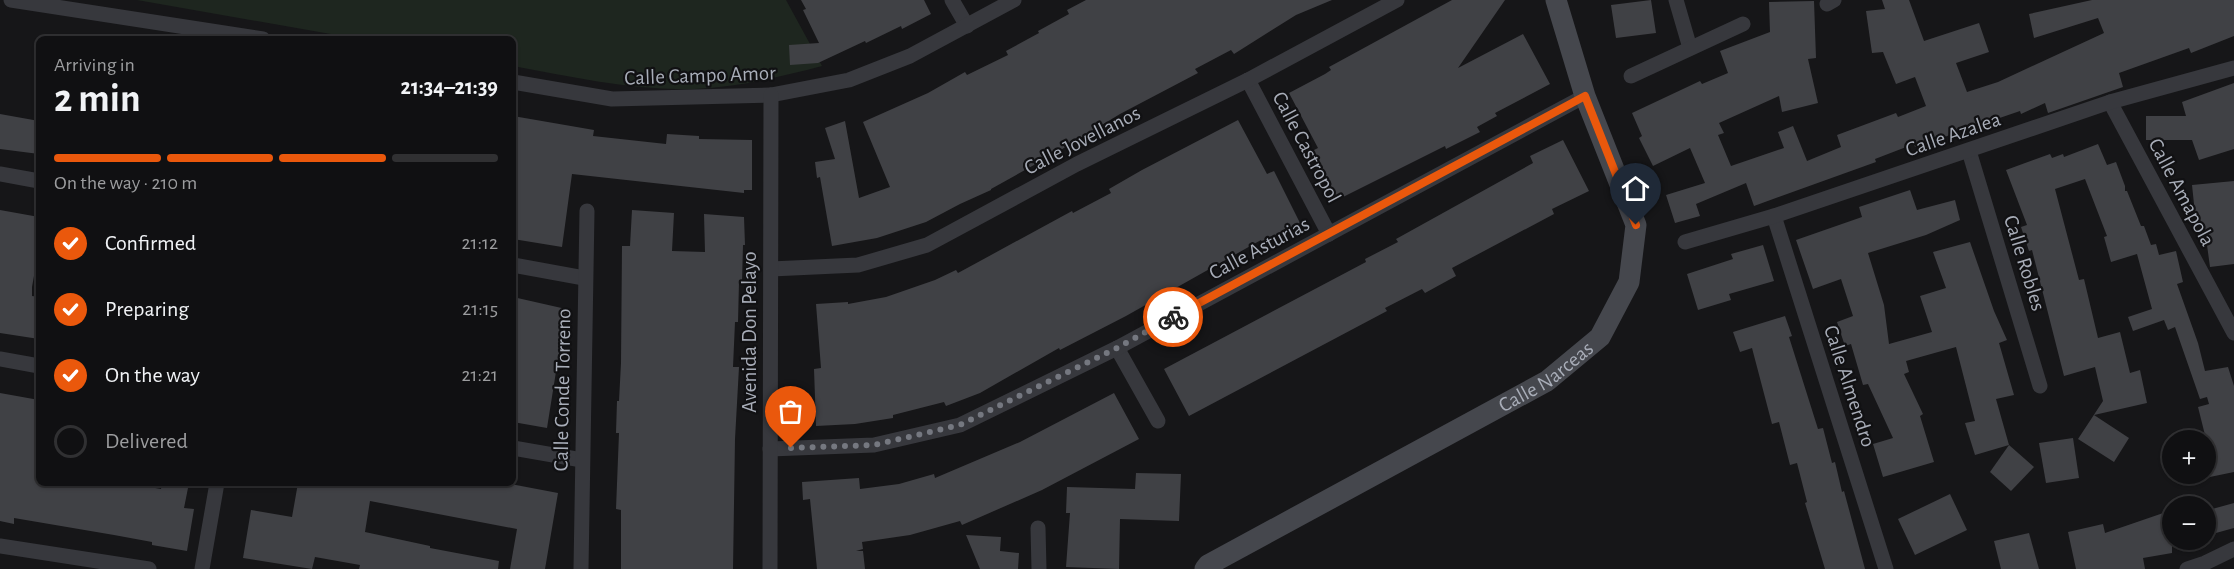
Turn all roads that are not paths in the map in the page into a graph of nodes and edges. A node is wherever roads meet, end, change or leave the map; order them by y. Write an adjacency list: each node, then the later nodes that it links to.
1 (11, 0): 9 (street)
2 (952, 0): 8 (street)
3 (1014, 0): 8 (street, Calle Campo Amor)
4 (1397, 0): 13 (street, Calle Jovellanos)
5 (1556, 0): 16 (street, Calle Narceas)
6 (1676, 0): 10 (street)
7 (1743, 24): 10 (street)
8 (967, 26): 15 (street, Calle Campo Amor)
9 (244, 36)
10 (1690, 48): 12 (street)
11 (2234, 68): 17 (street, Calle Azalea)
12 (1631, 76)
13 (1248, 80): 23 (street, Calle Castropol); 26 (street, Calle Jovellanos)
14 (516, 83): 15 (street, Calle Campo Amor)
15 (771, 95): 26 (street, Avenida Don Pelayo)
16 (1585, 96): 23 (street, Calle Asturias); 46 (street, Calle Narceas)
17 (2110, 102): 18 (street, Calle Azalea); 28 (street, Calle Amapola)
18 (1969, 151): 22 (street, Calle Azalea); 32 (street, Calle Robles)
19 (0, 174): 20 (street)
20 (36, 180)
21 (586, 211): 27 (street, Calle Conde Torreno)
22 (1774, 216): 24 (street, Calle Azalea); 47 (street, Calle Almendro)
23 (1329, 234): 29 (street, Calle Asturias)
24 (1685, 242)
25 (516, 266): 27 (street)
26 (771, 269): 35 (street, Avenida Don Pelayo)
27 (584, 278): 36 (street, Calle Conde Torreno)
28 (2234, 333)
29 (1117, 348): 33 (street); 35 (street, Calle Asturias)
30 (0, 359): 31 (street)
31 (36, 365)
32 (2040, 386)
33 (1158, 421)
34 (516, 449): 36 (street)
35 (770, 449): 44 (street, Avenida Don Pelayo)
36 (582, 460): 43 (street, Calle Conde Torreno)
37 (216, 486): 42 (street)
38 (1038, 528): 45 (street)
39 (0, 546): 41 (street)
40 (2234, 549): 48 (street)
41 (149, 569)
42 (202, 569)
43 (581, 569)
44 (770, 569)
45 (1039, 569)
46 (1205, 569)
47 (1886, 569)
48 (2187, 569)

